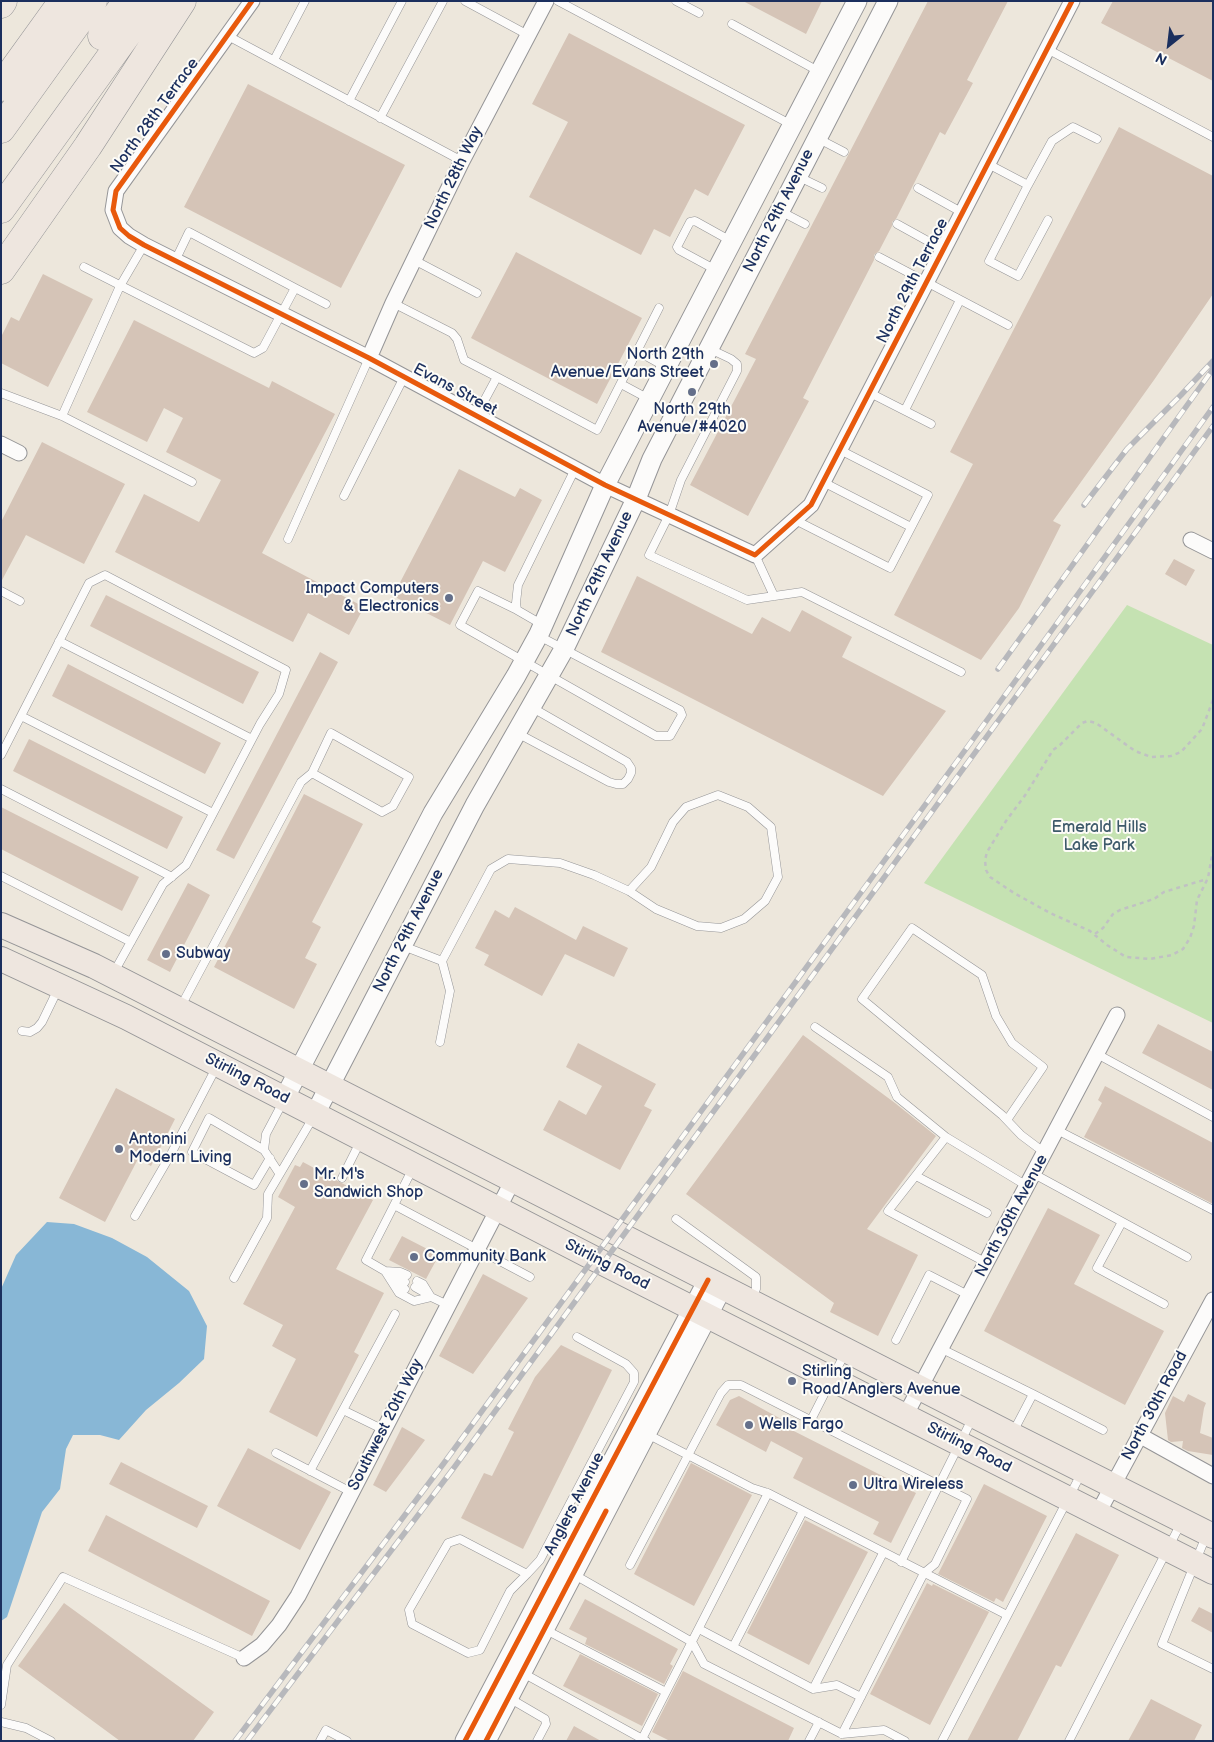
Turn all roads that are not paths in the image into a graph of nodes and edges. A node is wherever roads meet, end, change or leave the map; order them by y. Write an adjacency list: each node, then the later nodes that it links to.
1 (64, 1): 24 (highway)
2 (93, 1): 28 (highway)
3 (127, 1): 36 (highway)
4 (151, 1): 40 (highway)
5 (182, 1): 53 (highway)
6 (252, 1): 20 (street, North 28th Terrace)
7 (305, 1): 22 (lane)
8 (443, 1): 26 (lane)
9 (465, 1): 19 (lane)
10 (546, 1): 19 (street, North 28th Way)
11 (558, 1): 27 (lane)
12 (676, 1): 17 (lane)
13 (857, 1): 23 (street, North 29th Avenue)
14 (888, 1): 30 (street, North 29th Avenue)
15 (1072, 1): 21 (street, North 29th Terrace)
16 (400, 2): 25 (lane)
17 (699, 13)
18 (732, 24): 23 (lane)
19 (528, 34): 33 (street, North 28th Way)
20 (228, 36): 22 (lane); 47 (street, North 28th Terrace)
21 (1047, 49): 29 (lane); 34 (street, North 29th Terrace)
22 (274, 60): 25 (lane)
23 (820, 72): 27 (street, North 29th Avenue)
24 (1, 88)
25 (349, 101): 26 (lane)
26 (380, 118): 33 (lane)
27 (792, 125): 46 (street, North 29th Avenue)
28 (1, 129)
29 (1213, 137)
30 (817, 138): 32 (lane); 35 (street, North 29th Avenue)
31 (1097, 139): 37 (lane)
32 (844, 152)
33 (462, 161): 50 (street, North 28th Way)
34 (988, 164): 37 (lane); 42 (street, North 29th Terrace)
35 (797, 176): 38 (lane); 41 (street, North 29th Avenue)
36 (1, 178)
37 (1028, 185): 43 (lane)
38 (822, 188)
39 (918, 188): 42 (lane)
40 (1, 209)
41 (779, 211): 44 (lane); 65 (street, North 29th Avenue)
42 (963, 213): 48 (street, North 29th Terrace)
43 (1048, 220)
44 (805, 224)
45 (897, 224): 48 (lane)
46 (732, 241): 54 (street, North 29th Avenue); 54 (lane)
47 (144, 245): 51 (street, Evans Street); 56 (lane)
48 (944, 250): 55 (street, North 29th Terrace)
49 (879, 257): 55 (lane)
50 (414, 260): 58 (lane); 60 (street, North 28th Way)
51 (175, 261): 57 (lane); 63 (street, Evans Street)
52 (84, 267): 56 (lane)
53 (1, 270)
54 (716, 270): 68 (street, North 29th Avenue)
55 (926, 283): 59 (lane); 73 (street, North 29th Terrace)
56 (120, 286): 63 (lane); 76 (lane)
57 (295, 288): 61 (lane); 63 (lane)
58 (477, 293)
59 (960, 300): 64 (lane); 75 (lane)
60 (394, 303): 67 (street, North 28th Way); 70 (lane)
61 (326, 304)
62 (659, 308): 66 (lane)
63 (281, 314): 67 (street, Evans Street)
64 (1008, 325)
65 (708, 348): 87 (street, North 29th Avenue); 88 (lane)
66 (637, 351): 68 (lane); 71 (lane)
67 (369, 358): 69 (street, Evans Street); 91 (lane)
68 (666, 366): 74 (street, North 29th Avenue)
69 (404, 377): 77 (street, Evans Street); 86 (lane)
70 (497, 377): 71 (lane); 77 (lane)
71 (621, 384): 74 (lane)
72 (1, 393): 76 (lane)
73 (870, 393): 75 (lane); 80 (street, North 29th Terrace)
74 (649, 399): 85 (street, North 29th Avenue)
75 (905, 410): 78 (lane)
76 (62, 416): 83 (lane)
77 (476, 416): 82 (street, Evans Street)
78 (931, 424)
79 (1, 444): 81 (street)
80 (840, 450): 84 (street, North 29th Terrace); 90 (lane)
81 (20, 453)
82 (576, 469): 85 (street, Evans Street); 98 (lane)
83 (192, 482)
84 (823, 482): 89 (street, North 29th Terrace); 90 (lane)
85 (605, 485): 87 (street, Evans Street); 99 (street, North 29th Avenue)
86 (344, 496)
87 (636, 499): 88 (street, Evans Street); 101 (street, North 29th Avenue)
88 (669, 515): 94 (street, Evans Street); 96 (lane)
89 (794, 520): 90 (lane); 94 (street, North 29th Terrace)
90 (911, 527)
91 (288, 538)
92 (1191, 540): 93 (street)
93 (1213, 551)
94 (755, 555): 96 (lane)
95 (1, 591): 97 (lane)
96 (774, 596): 103 (lane)
97 (20, 601)
98 (517, 610): 99 (lane); 102 (lane)
99 (541, 630): 101 (lane); 102 (street, North 29th Avenue)
100 (59, 641): 106 (lane); 108 (lane); 108 (lane)
101 (564, 649): 104 (street, North 29th Avenue); 104 (lane)
102 (524, 661): 104 (lane); 130 (street, North 29th Avenue)
103 (961, 672)
104 (549, 675): 105 (street, North 29th Avenue)
105 (531, 707): 107 (street, North 29th Avenue); 107 (lane)
106 (21, 716): 109 (lane); 112 (lane)
107 (517, 732): 118 (street, North 29th Avenue)
108 (252, 739): 112 (lane)
109 (1, 755)
110 (312, 773): 110 (lane); 123 (lane)
111 (1, 789): 114 (lane)
112 (213, 813): 114 (lane)
113 (1, 876): 117 (lane)
114 (172, 877): 117 (lane)
115 (629, 891): 115 (lane); 120 (lane)
116 (1, 925): 121 (main road, Stirling Road)
117 (131, 942): 121 (lane)
118 (402, 946): 120 (lane); 131 (street, North 29th Avenue)
119 (1, 959): 122 (main road, Stirling Road)
120 (442, 961): 127 (lane)
121 (112, 976): 123 (main road, Stirling Road)
122 (60, 986): 126 (lane); 129 (main road, Stirling Road)
123 (179, 1010): 130 (main road, Stirling Road)
124 (1117, 1015): 128 (street, North 30th Avenue)
125 (815, 1027): 137 (lane)
126 (22, 1031)
127 (440, 1042)
128 (1097, 1054): 134 (lane); 136 (street, North 30th Avenue)
129 (218, 1064): 132 (main road, Stirling Road); 152 (lane)
130 (298, 1071): 131 (main road, Stirling Road); 132 (street, North 29th Avenue)
131 (329, 1087): 133 (street, North 29th Avenue); 146 (main road, Stirling Road)
132 (284, 1098): 133 (main road, Stirling Road); 139 (lane)
133 (315, 1114): 138 (main road, Stirling Road); 143 (lane)
134 (1213, 1117)
135 (1007, 1120): 135 (lane); 140 (lane)
136 (1057, 1130): 140 (street, North 30th Avenue); 150 (lane)
137 (946, 1137): 144 (lane); 147 (lane)
138 (362, 1138): 142 (main road, Stirling Road); 145 (lane)
139 (264, 1150): 141 (lane); 141 (lane)
140 (1045, 1153): 147 (street, North 30th Avenue)
141 (270, 1158): 143 (lane)
142 (414, 1166): 148 (lane); 149 (main road, Stirling Road)
143 (279, 1173): 160 (lane)
144 (916, 1176): 151 (lane); 157 (lane)
145 (342, 1178)
146 (512, 1180): 149 (street, Southwest 20th Way); 162 (main road, Stirling Road)
147 (1030, 1180): 154 (lane); 157 (street, North 30th Avenue)
148 (394, 1205): 155 (lane); 158 (lane)
149 (498, 1209): 155 (street, Southwest 20th Way); 170 (main road, Stirling Road)
150 (1213, 1210)
151 (987, 1213)
152 (135, 1216)
153 (676, 1219): 166 (lane)
154 (1122, 1222): 156 (lane); 167 (lane)
155 (477, 1249): 159 (lane); 168 (street, Southwest 20th Way)
156 (1187, 1257)
157 (987, 1263): 164 (street, North 30th Avenue)
158 (385, 1271): 161 (lane); 161 (lane)
159 (530, 1277)
160 (234, 1278)
161 (392, 1282): 165 (lane)
162 (715, 1284): 166 (main road, Stirling Road); 170 (street, Anglers Avenue)
163 (416, 1288): 165 (lane)
164 (970, 1296): 173 (lane); 174 (street, North 30th Avenue)
165 (431, 1297): 168 (lane)
166 (750, 1302): 175 (main road, Stirling Road)
167 (1164, 1304)
168 (448, 1306): 183 (street, Southwest 20th Way)
169 (1211, 1309): 187 (street, North 30th Road)
170 (700, 1312): 176 (main road, Stirling Road); 185 (street, Anglers Avenue); 188 (street, Anglers Avenue)
171 (395, 1314): 179 (lane)
172 (577, 1337): 188 (lane)
173 (896, 1340)
174 (942, 1349): 177 (street, North 30th Avenue); 178 (lane)
175 (846, 1351): 176 (lane); 177 (main road, Stirling Road)
176 (831, 1378): 180 (main road, Stirling Road); 182 (lane)
177 (921, 1389): 180 (street, North 30th Avenue); 181 (main road, Stirling Road)
178 (1033, 1394): 184 (lane); 186 (lane)
179 (343, 1410): 183 (lane); 192 (lane)
180 (905, 1416): 189 (main road, Stirling Road)
181 (974, 1416): 186 (main road, Stirling Road); 189 (lane)
182 (810, 1420): 191 (lane); 195 (lane)
183 (384, 1430): 197 (street, Southwest 20th Way)
184 (1103, 1430)
185 (647, 1434): 191 (lane); 211 (street, Anglers Avenue)
186 (1012, 1435): 193 (main road, Stirling Road)
187 (1139, 1436): 194 (street); 196 (street, North 30th Road)
188 (612, 1441): 210 (lane); 216 (street, Anglers Avenue)
189 (960, 1443): 195 (lane); 199 (main road, Stirling Road)
190 (276, 1453): 192 (lane)
191 (689, 1454): 198 (lane); 207 (lane)
192 (310, 1471): 197 (lane)
193 (1082, 1471): 196 (main road, Stirling Road); 199 (lane)
194 (1213, 1476)
195 (939, 1484): 206 (lane); 209 (lane)
196 (1112, 1486): 201 (street, North 30th Road); 202 (main road, Stirling Road)
197 (352, 1492): 218 (street, Southwest 20th Way)
198 (768, 1493): 200 (lane); 214 (lane)
199 (1068, 1498): 201 (main road, Stirling Road); 212 (lane)
200 (803, 1511): 205 (lane); 217 (lane)
201 (1098, 1513): 204 (main road, Stirling Road)
202 (1182, 1521): 203 (main road, Stirling Road); 204 (lane)
203 (1210, 1535): 208 (lane)
204 (1167, 1549): 208 (main road, Stirling Road); 239 (lane)
205 (883, 1553): 206 (lane); 221 (lane)
206 (901, 1562): 209 (lane)
207 (630, 1565)
208 (1204, 1567): 219 (lane)
209 (924, 1573): 212 (lane); 223 (lane)
210 (527, 1574): 210 (lane)
211 (573, 1574): 213 (street, Anglers Avenue); 215 (lane)
212 (1007, 1616): 238 (lane)
213 (544, 1629): 220 (street, Anglers Avenue); 222 (lane)
214 (698, 1629): 215 (lane); 217 (lane)
215 (692, 1642): 222 (lane); 227 (lane)
216 (517, 1643): 220 (street); 233 (street, Anglers Avenue)
217 (733, 1647): 221 (lane)
218 (244, 1658): 225 (lane)
219 (1213, 1669)
220 (522, 1672): 224 (street, Anglers Avenue); 229 (lane)
221 (813, 1689): 223 (lane)
222 (666, 1692): 229 (lane)
223 (861, 1697): 228 (lane)
224 (508, 1698): 234 (street, Anglers Avenue); 235 (lane)
225 (1, 1705)
226 (1, 1722): 230 (lane)
227 (819, 1722): 228 (lane); 236 (lane)
228 (842, 1734): 237 (lane)
229 (644, 1740)
230 (52, 1741)
231 (320, 1741): 232 (lane)
232 (347, 1741)
233 (465, 1741)
234 (486, 1741)
235 (537, 1741)
236 (809, 1741)
237 (905, 1741)
238 (942, 1741)
239 (1069, 1741)

